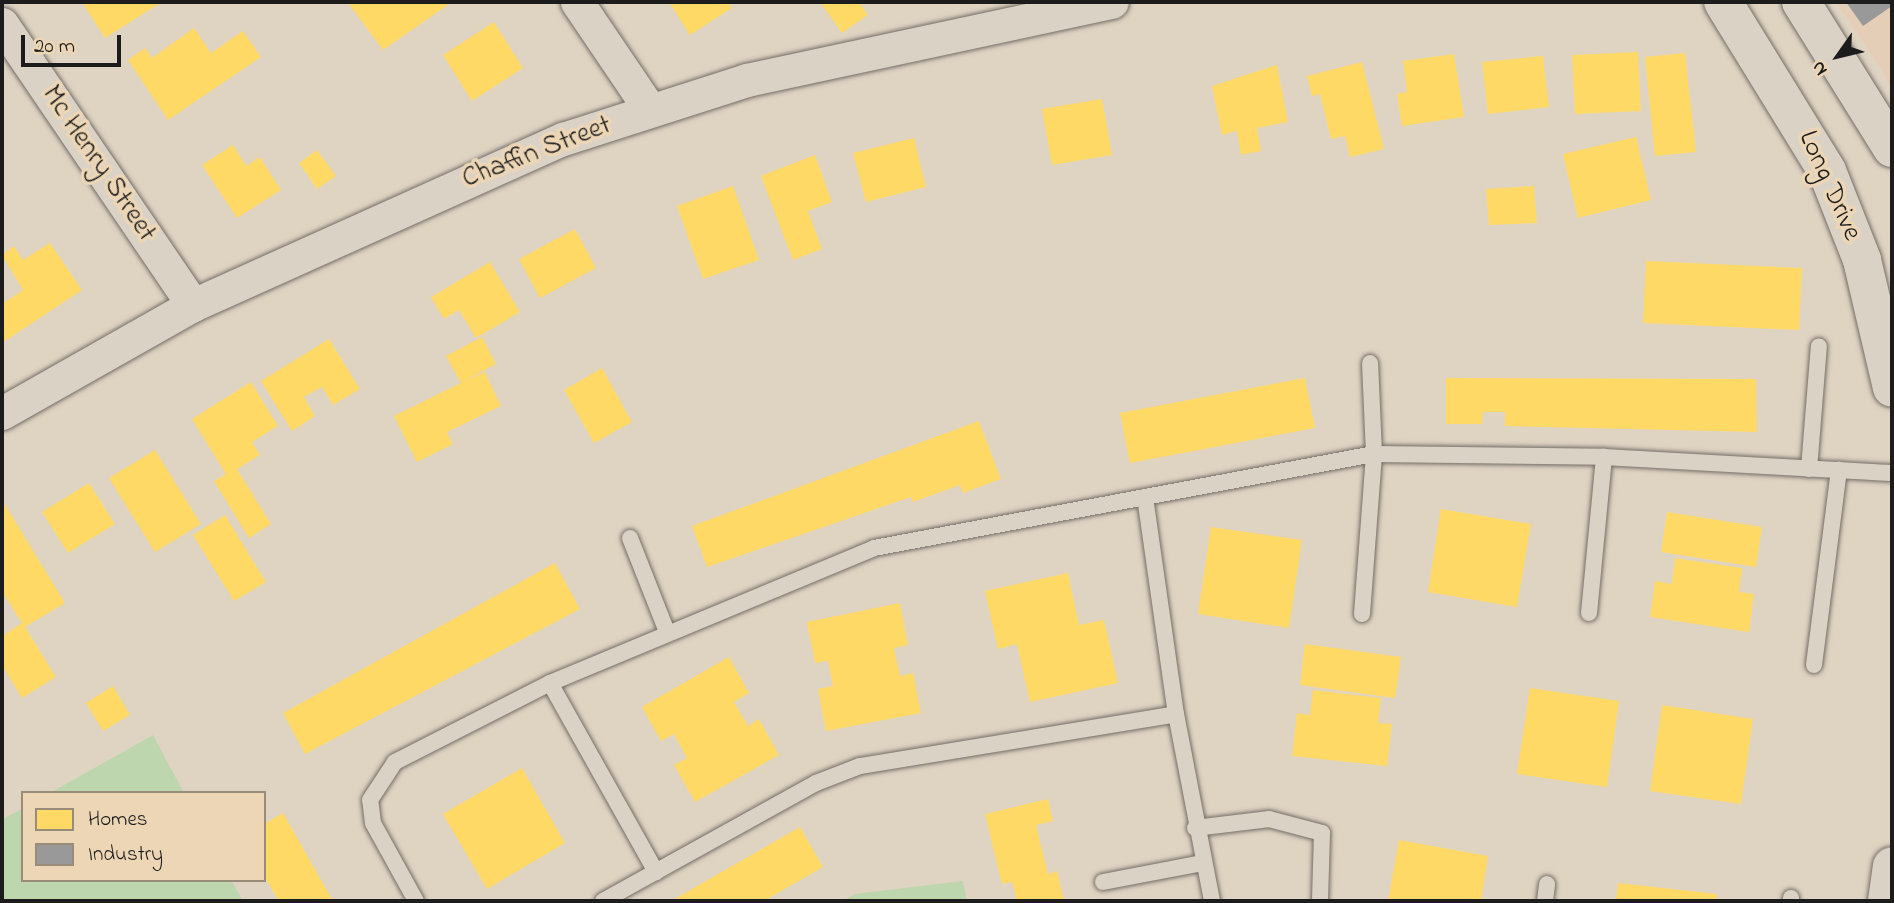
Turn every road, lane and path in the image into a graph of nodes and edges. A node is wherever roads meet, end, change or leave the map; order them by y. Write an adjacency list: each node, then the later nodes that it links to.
1 (577, 2): 6 (street)
2 (1112, 2): 6 (street, Chaffin Street)
3 (1723, 2): 9 (main road, Long Drive)
4 (1801, 2): 7 (main road)
5 (2, 24): 8 (street, Mc Henry Street)
6 (650, 110): 8 (street, Chaffin Street)
7 (1892, 148)
8 (193, 305): 13 (street, Chaffin Street)
9 (1886, 330): 12 (main road, Long Drive)
10 (1819, 346): 16 (lane)
11 (1370, 363): 14 (lane)
12 (1892, 388)
13 (2, 413)
14 (1374, 454): 15 (lane); 19 (lane); 22 (lane)
15 (1604, 457): 16 (lane); 21 (lane)
16 (1809, 469): 17 (lane)
17 (1839, 470): 18 (lane); 24 (lane)
18 (1892, 473)
19 (1145, 497): 23 (lane); 26 (lane)
20 (629, 538): 23 (lane)
21 (1589, 612)
22 (1362, 614)
23 (667, 632): 25 (lane)
24 (1814, 665)
25 (550, 683): 30 (lane); 33 (lane)
26 (1176, 714): 27 (lane); 30 (lane)
27 (1195, 828): 28 (lane); 36 (lane)
28 (1203, 863): 31 (lane); 35 (lane)
29 (1892, 866): 38 (main road)
30 (656, 872): 34 (lane)
31 (1103, 882)
32 (1547, 884): 37 (lane)
33 (416, 901)
34 (603, 901)
35 (1212, 901)
36 (1321, 901)
37 (1545, 901)
38 (1887, 901)

